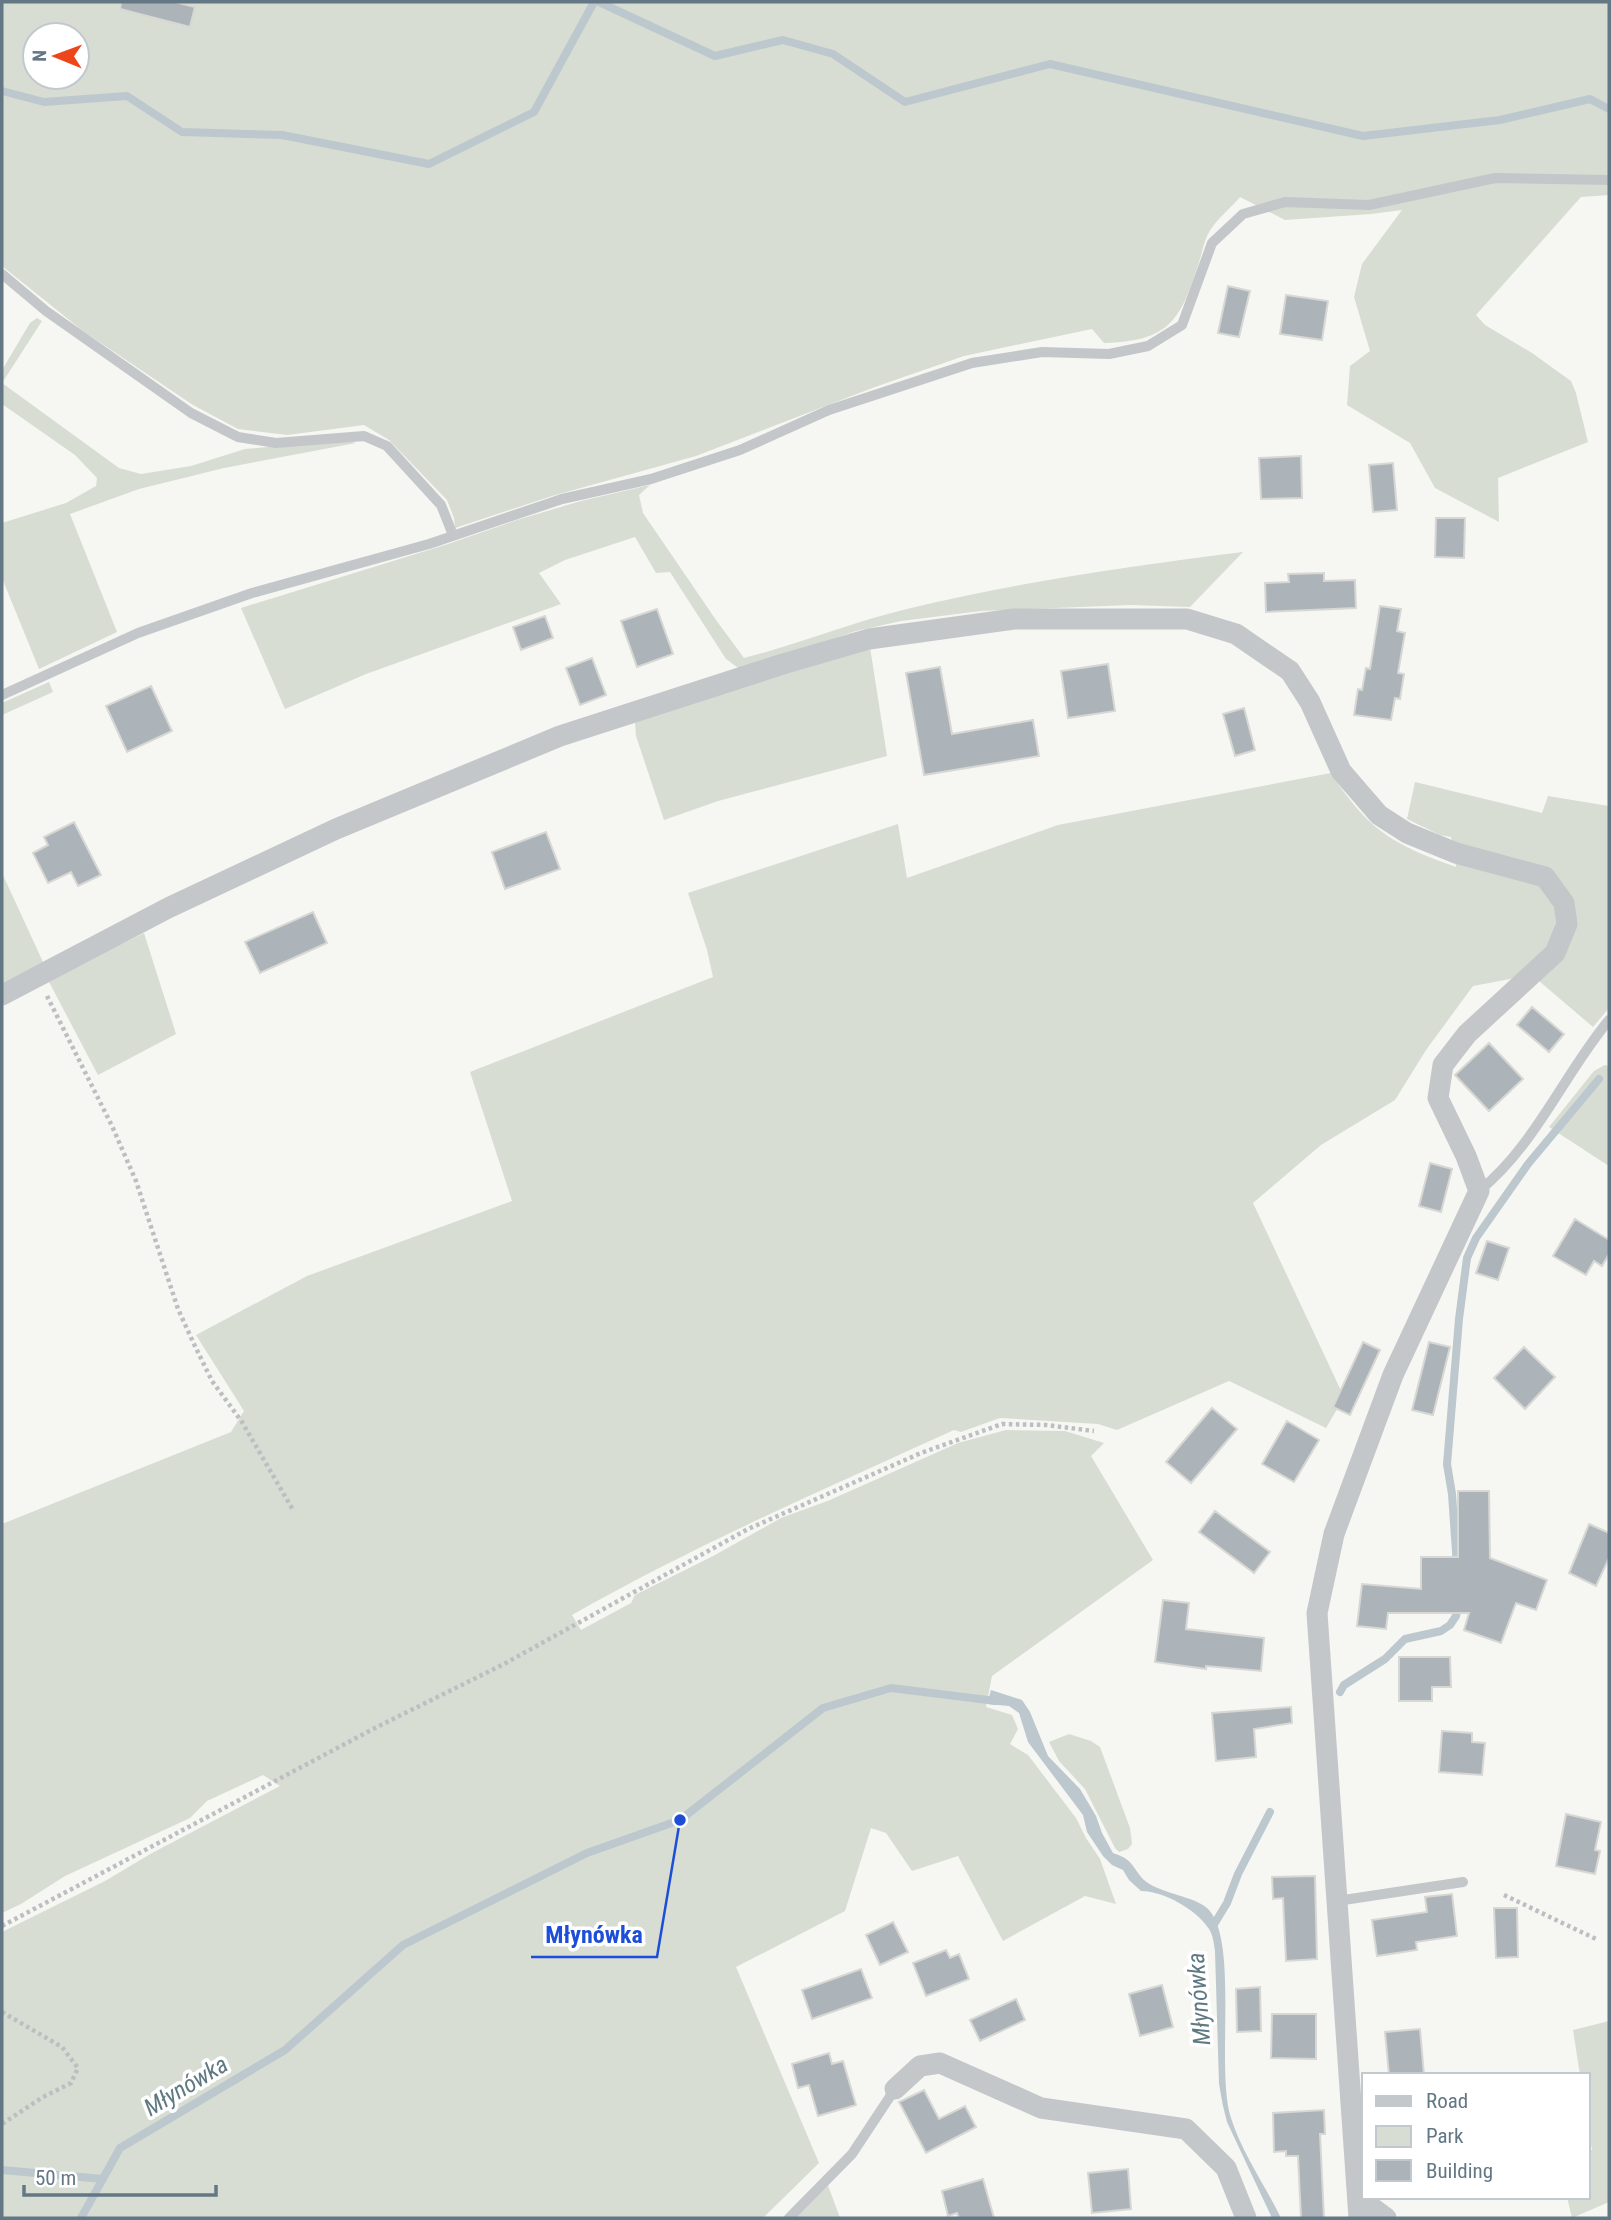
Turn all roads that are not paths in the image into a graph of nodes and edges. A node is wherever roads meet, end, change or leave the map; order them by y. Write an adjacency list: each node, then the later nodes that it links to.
1 (1609, 180): 3 (lane)
2 (2, 274): 3 (lane)
3 (453, 535): 4 (lane)
4 (2, 695)
5 (2, 995): 7 (street)
6 (1609, 1020): 7 (lane)
7 (1479, 1191): 9 (street)
8 (1464, 1882): 9 (lane)
9 (1337, 1901): 11 (street)
10 (895, 2089): 12 (lane); 13 (street)
11 (1359, 2208): 14 (street)
12 (789, 2218)
13 (1245, 2218)
14 (1386, 2218)

